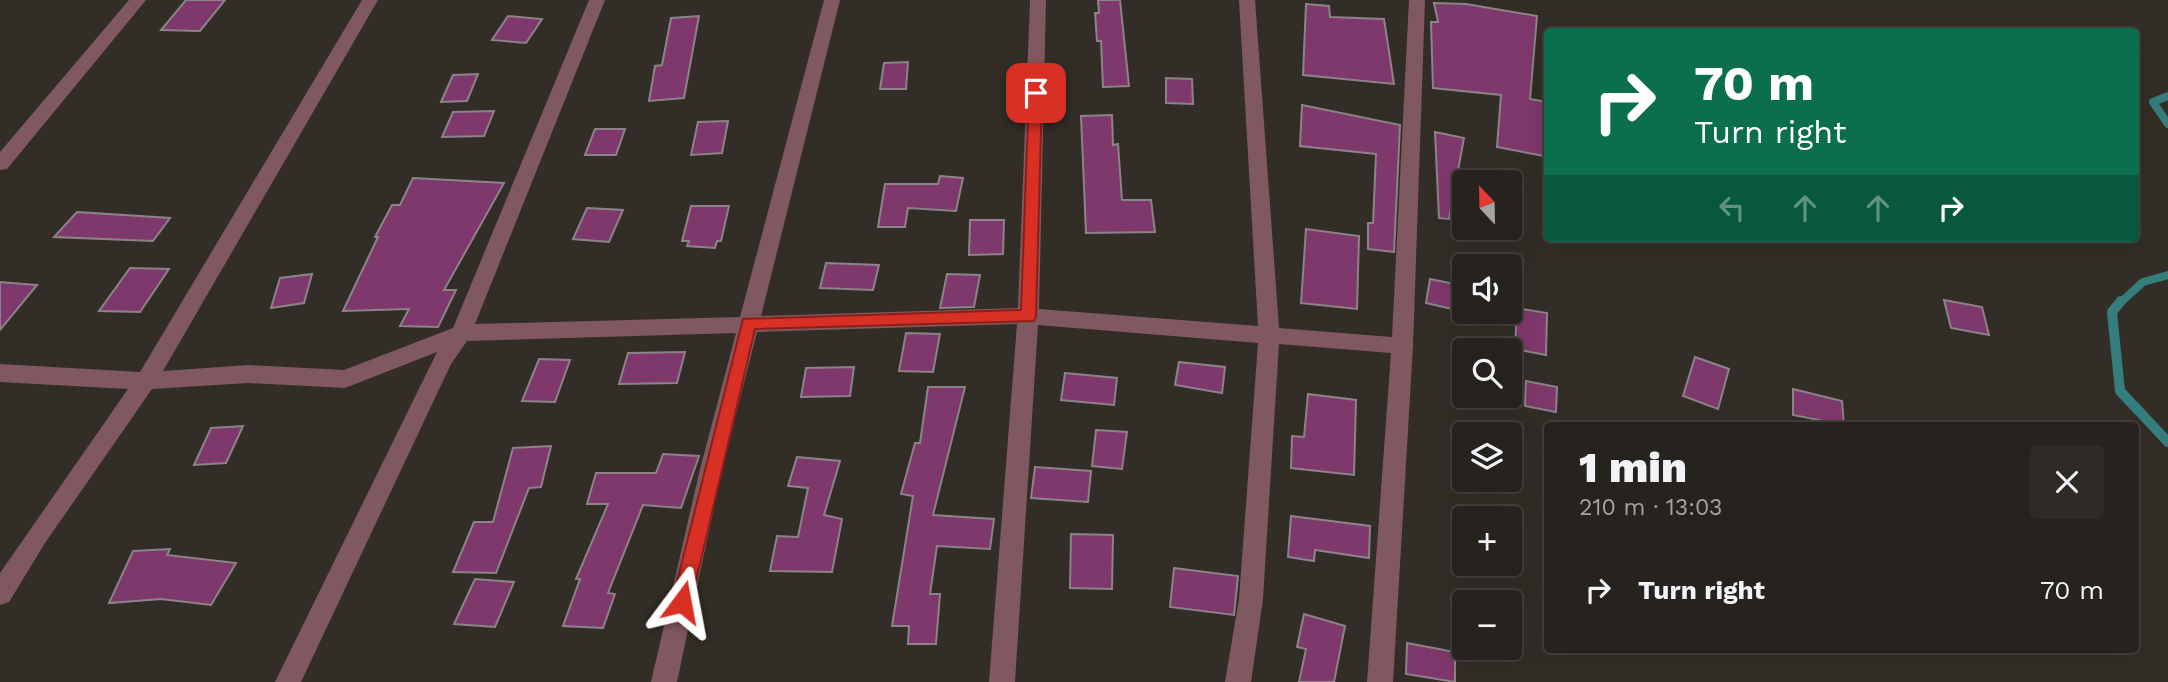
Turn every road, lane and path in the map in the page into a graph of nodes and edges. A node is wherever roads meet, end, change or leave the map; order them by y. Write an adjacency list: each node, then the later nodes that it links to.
1 (138, 0): 8 (street)
2 (370, 0): 15 (street)
3 (597, 0): 11 (street)
4 (832, 0): 10 (street)
5 (1038, 0): 9 (street)
6 (1247, 0): 12 (street)
7 (1417, 0): 13 (street)
8 (0, 164)
9 (1028, 316): 10 (street); 12 (street); 19 (street)
10 (749, 323): 11 (street); 18 (street)
11 (461, 333): 15 (street); 17 (street)
12 (1269, 335): 13 (street); 20 (street)
13 (1402, 346): 21 (street)
14 (0, 373): 15 (street)
15 (145, 381): 16 (street)
16 (0, 594)
17 (288, 682)
18 (664, 682)
19 (1002, 682)
20 (1238, 682)
21 (1380, 682)

